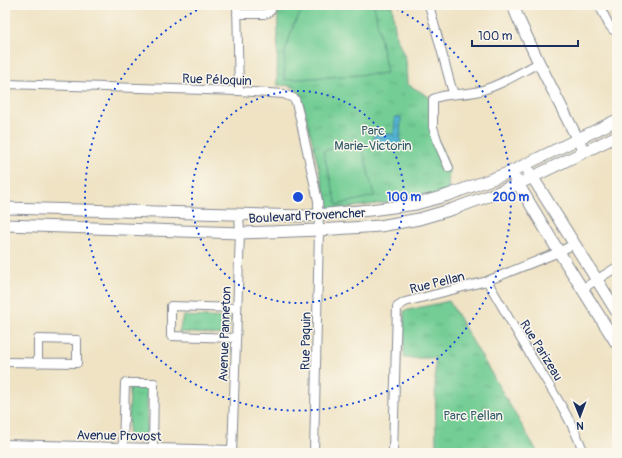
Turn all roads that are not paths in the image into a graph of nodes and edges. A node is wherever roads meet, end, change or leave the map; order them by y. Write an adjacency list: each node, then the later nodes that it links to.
1 (236, 5): 6 (street)
2 (270, 5): 6 (street)
3 (429, 5): 11 (street)
4 (513, 5): 8 (street)
5 (599, 5): 7 (street)
6 (237, 14): 10 (street)
7 (617, 30)
8 (540, 63): 11 (street); 14 (street)
9 (5, 84): 10 (street, Rue Péloquin)
10 (239, 91): 23 (street, Rue Péloquin)
11 (454, 94): 17 (street)
12 (617, 120): 14 (street, Boulevard Provencher)
13 (617, 136): 15 (street, Boulevard Provencher)
14 (577, 139): 15 (street); 16 (street, Boulevard Provencher)
15 (584, 151): 19 (street, Boulevard Provencher)
16 (525, 165): 18 (street, Boulevard Provencher); 19 (street)
17 (449, 168)
18 (511, 171): 20 (street); 23 (street, Boulevard Provencher)
19 (532, 177): 20 (street, Boulevard Provencher); 27 (street)
20 (518, 184): 25 (street, Boulevard Provencher); 28 (street)
21 (5, 208): 22 (street, Boulevard Provencher)
22 (239, 215): 23 (street, Boulevard Provencher); 26 (street, Avenue Panneton)
23 (318, 215): 25 (street, Rue Péloquin)
24 (5, 225): 26 (street, Boulevard Provencher)
25 (319, 230): 26 (street, Boulevard Provencher); 43 (street, Rue Paquin)
26 (240, 233): 33 (street, Avenue Panneton)
27 (574, 244): 28 (street, Rue Pellan); 30 (street)
28 (559, 252): 31 (street, Rue Pellan); 32 (street)
29 (617, 267): 30 (street)
30 (597, 280): 32 (street); 34 (street)
31 (487, 281): 44 (street, Rue Pellan); 45 (street, Rue Parizeau)
32 (582, 288): 36 (street)
33 (237, 308): 35 (street, Avenue Panneton); 35 (street)
34 (617, 312)
35 (236, 338): 42 (street, Avenue Panneton)
36 (617, 344)
37 (5, 362): 38 (street)
38 (38, 363): 38 (street)
39 (5, 444): 40 (street, Avenue Provost)
40 (123, 447): 41 (street, Avenue Provost); 41 (street)
41 (153, 448): 42 (street, Avenue Provost)
42 (232, 451)
43 (314, 453)
44 (393, 453)
45 (584, 453)

